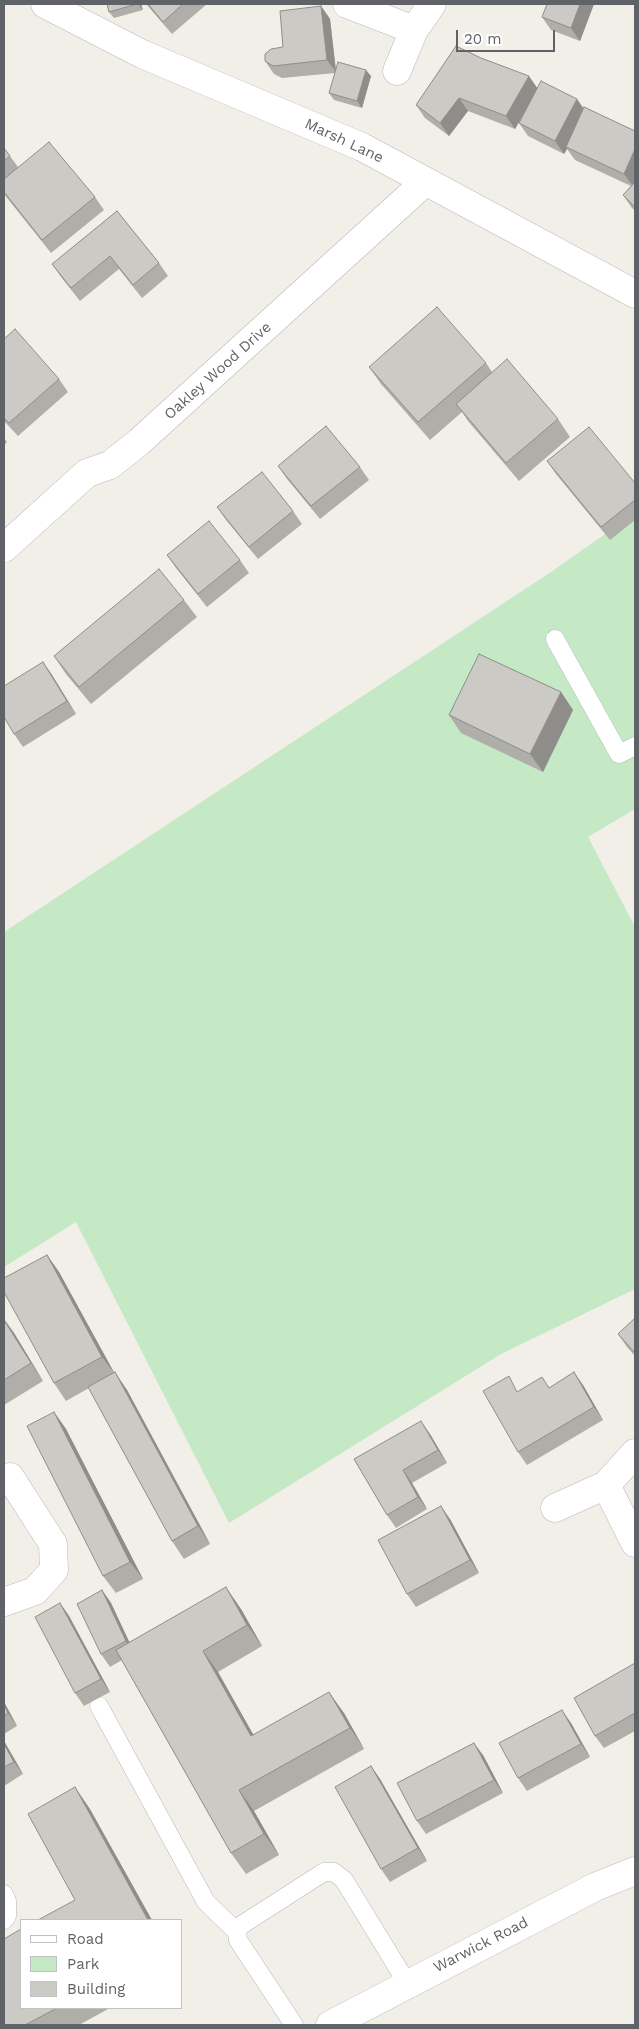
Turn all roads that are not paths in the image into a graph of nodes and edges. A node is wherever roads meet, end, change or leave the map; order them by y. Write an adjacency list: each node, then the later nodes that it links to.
1 (45, 4): 6 (street, Marsh Lane)
2 (347, 4): 4 (street)
3 (432, 4): 4 (street)
4 (414, 30): 5 (street)
5 (397, 71)
6 (425, 182): 7 (street, Marsh Lane); 8 (street, Oakley Wood Drive)
7 (635, 294)
8 (4, 548)
9 (555, 639): 10 (lane)
10 (635, 746)
11 (635, 1453): 13 (street)
12 (10, 1477): 16 (street)
13 (606, 1484): 14 (street); 15 (street)
14 (555, 1508)
15 (635, 1543)
16 (4, 1602)
17 (99, 1706): 21 (lane)
18 (635, 1871): 22 (street, Warwick Road)
19 (4, 1894): 20 (lane)
20 (4, 1920)
21 (236, 1932): 22 (lane); 23 (lane)
22 (407, 1983): 24 (street, Warwick Road)
23 (294, 2025)
24 (331, 2025)

